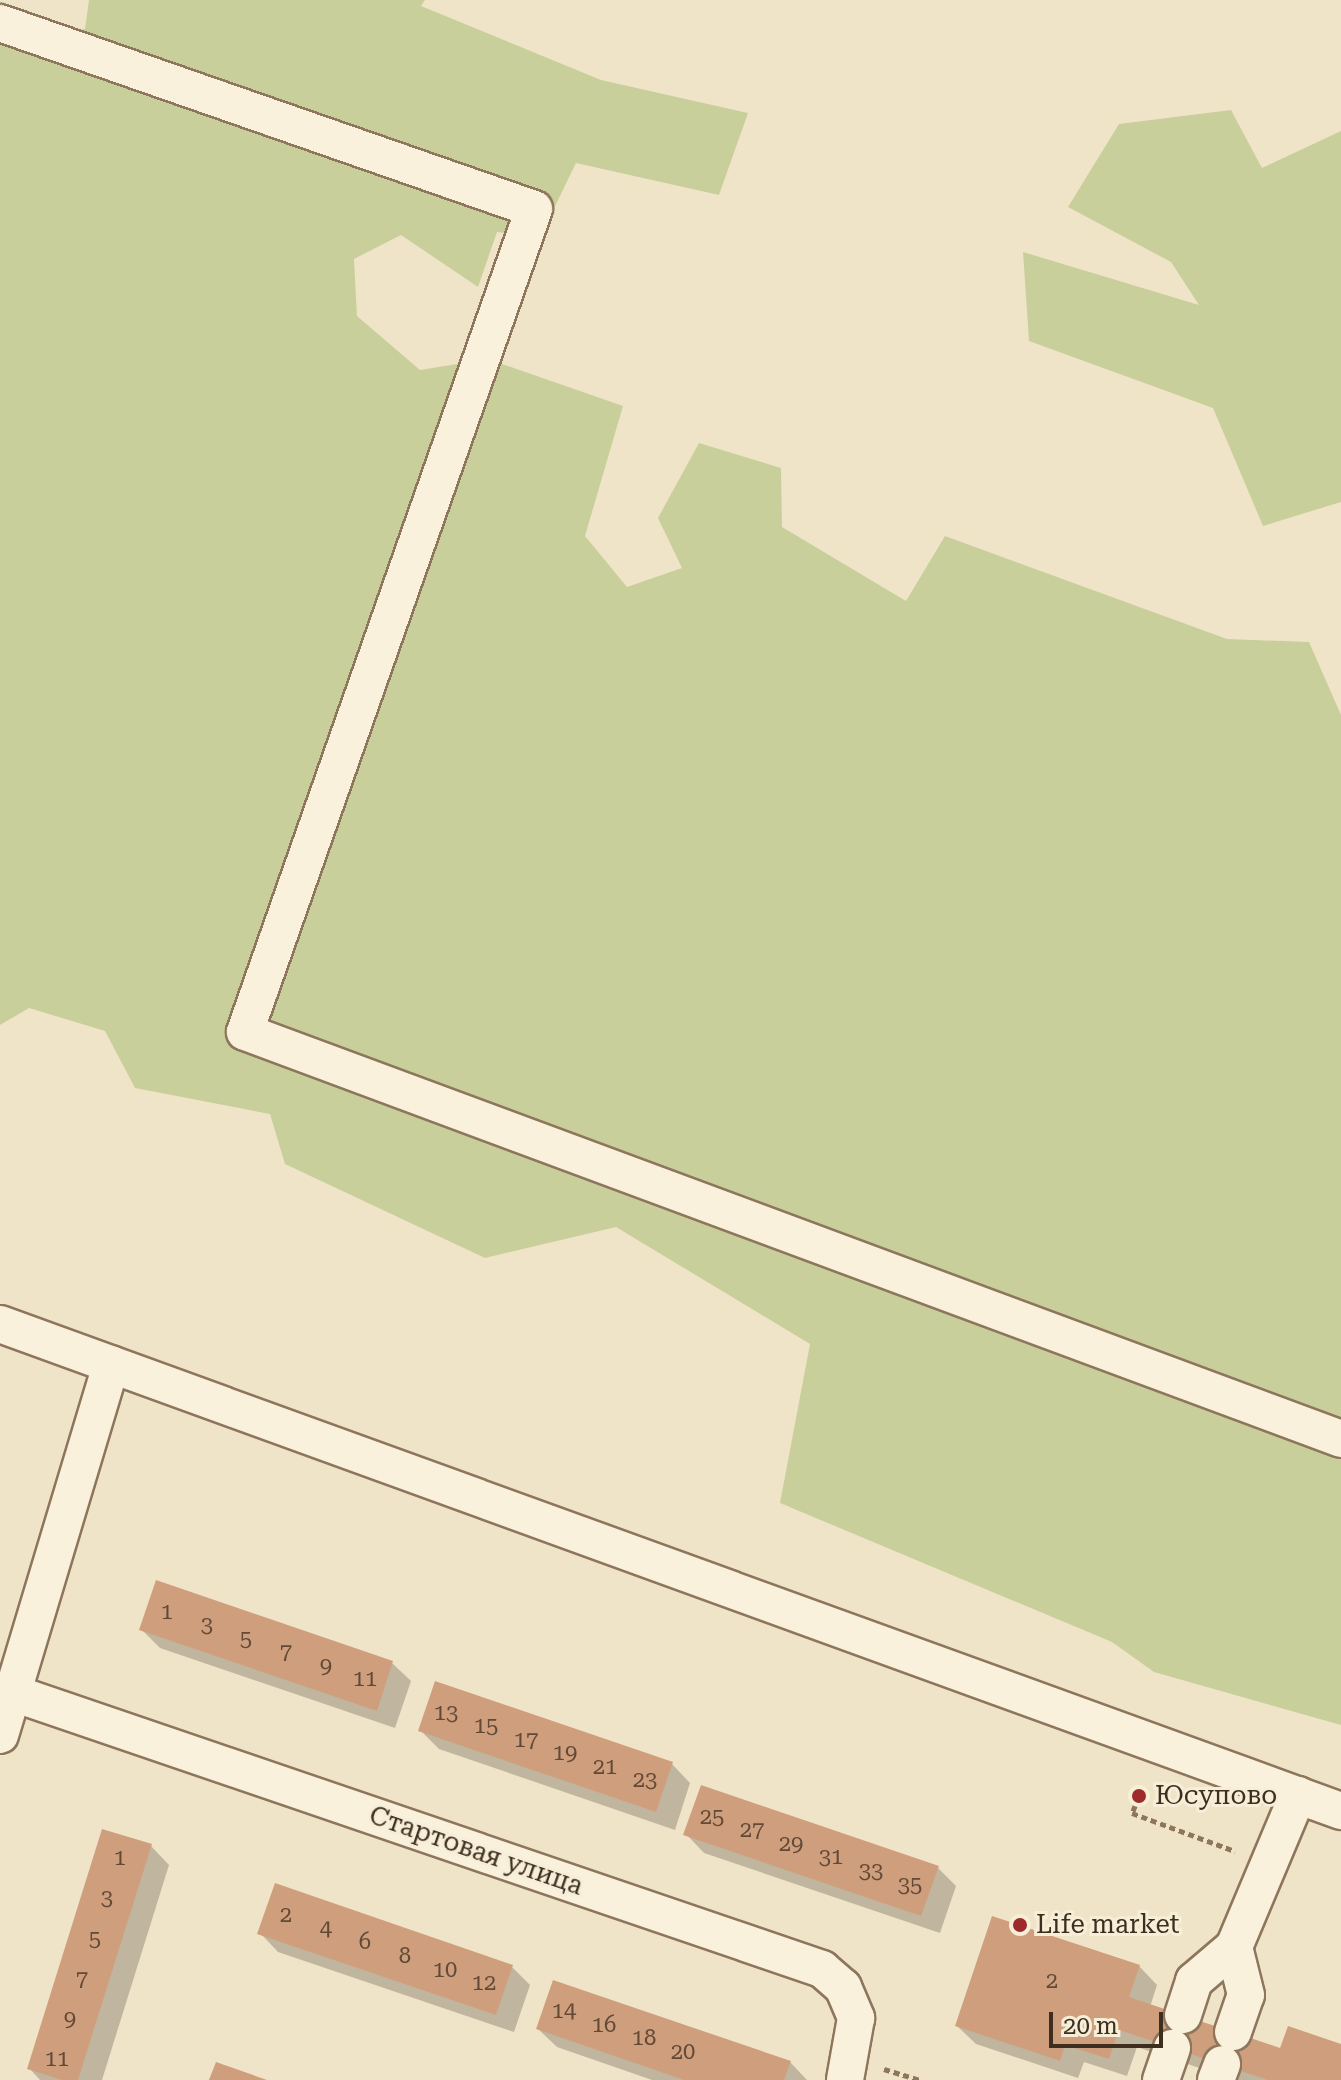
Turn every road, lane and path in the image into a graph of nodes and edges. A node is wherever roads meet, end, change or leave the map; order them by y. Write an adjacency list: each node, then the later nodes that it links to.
1 (0, 23): 4 (street)
2 (0, 1324): 3 (street)
3 (111, 1364): 5 (street); 7 (street)
4 (1341, 1439)
5 (13, 1693): 6 (street); 15 (street, Стартовая улица)
6 (0, 1735)
7 (1298, 1795): 9 (street); 11 (street)
8 (1139, 1796): 10 (path)
9 (1341, 1811)
10 (1231, 1862)
11 (1234, 1947): 12 (street); 13 (street)
12 (1172, 2048)
13 (1224, 2059)
14 (884, 2069): 16 (path)
15 (845, 2080)
16 (920, 2080)

